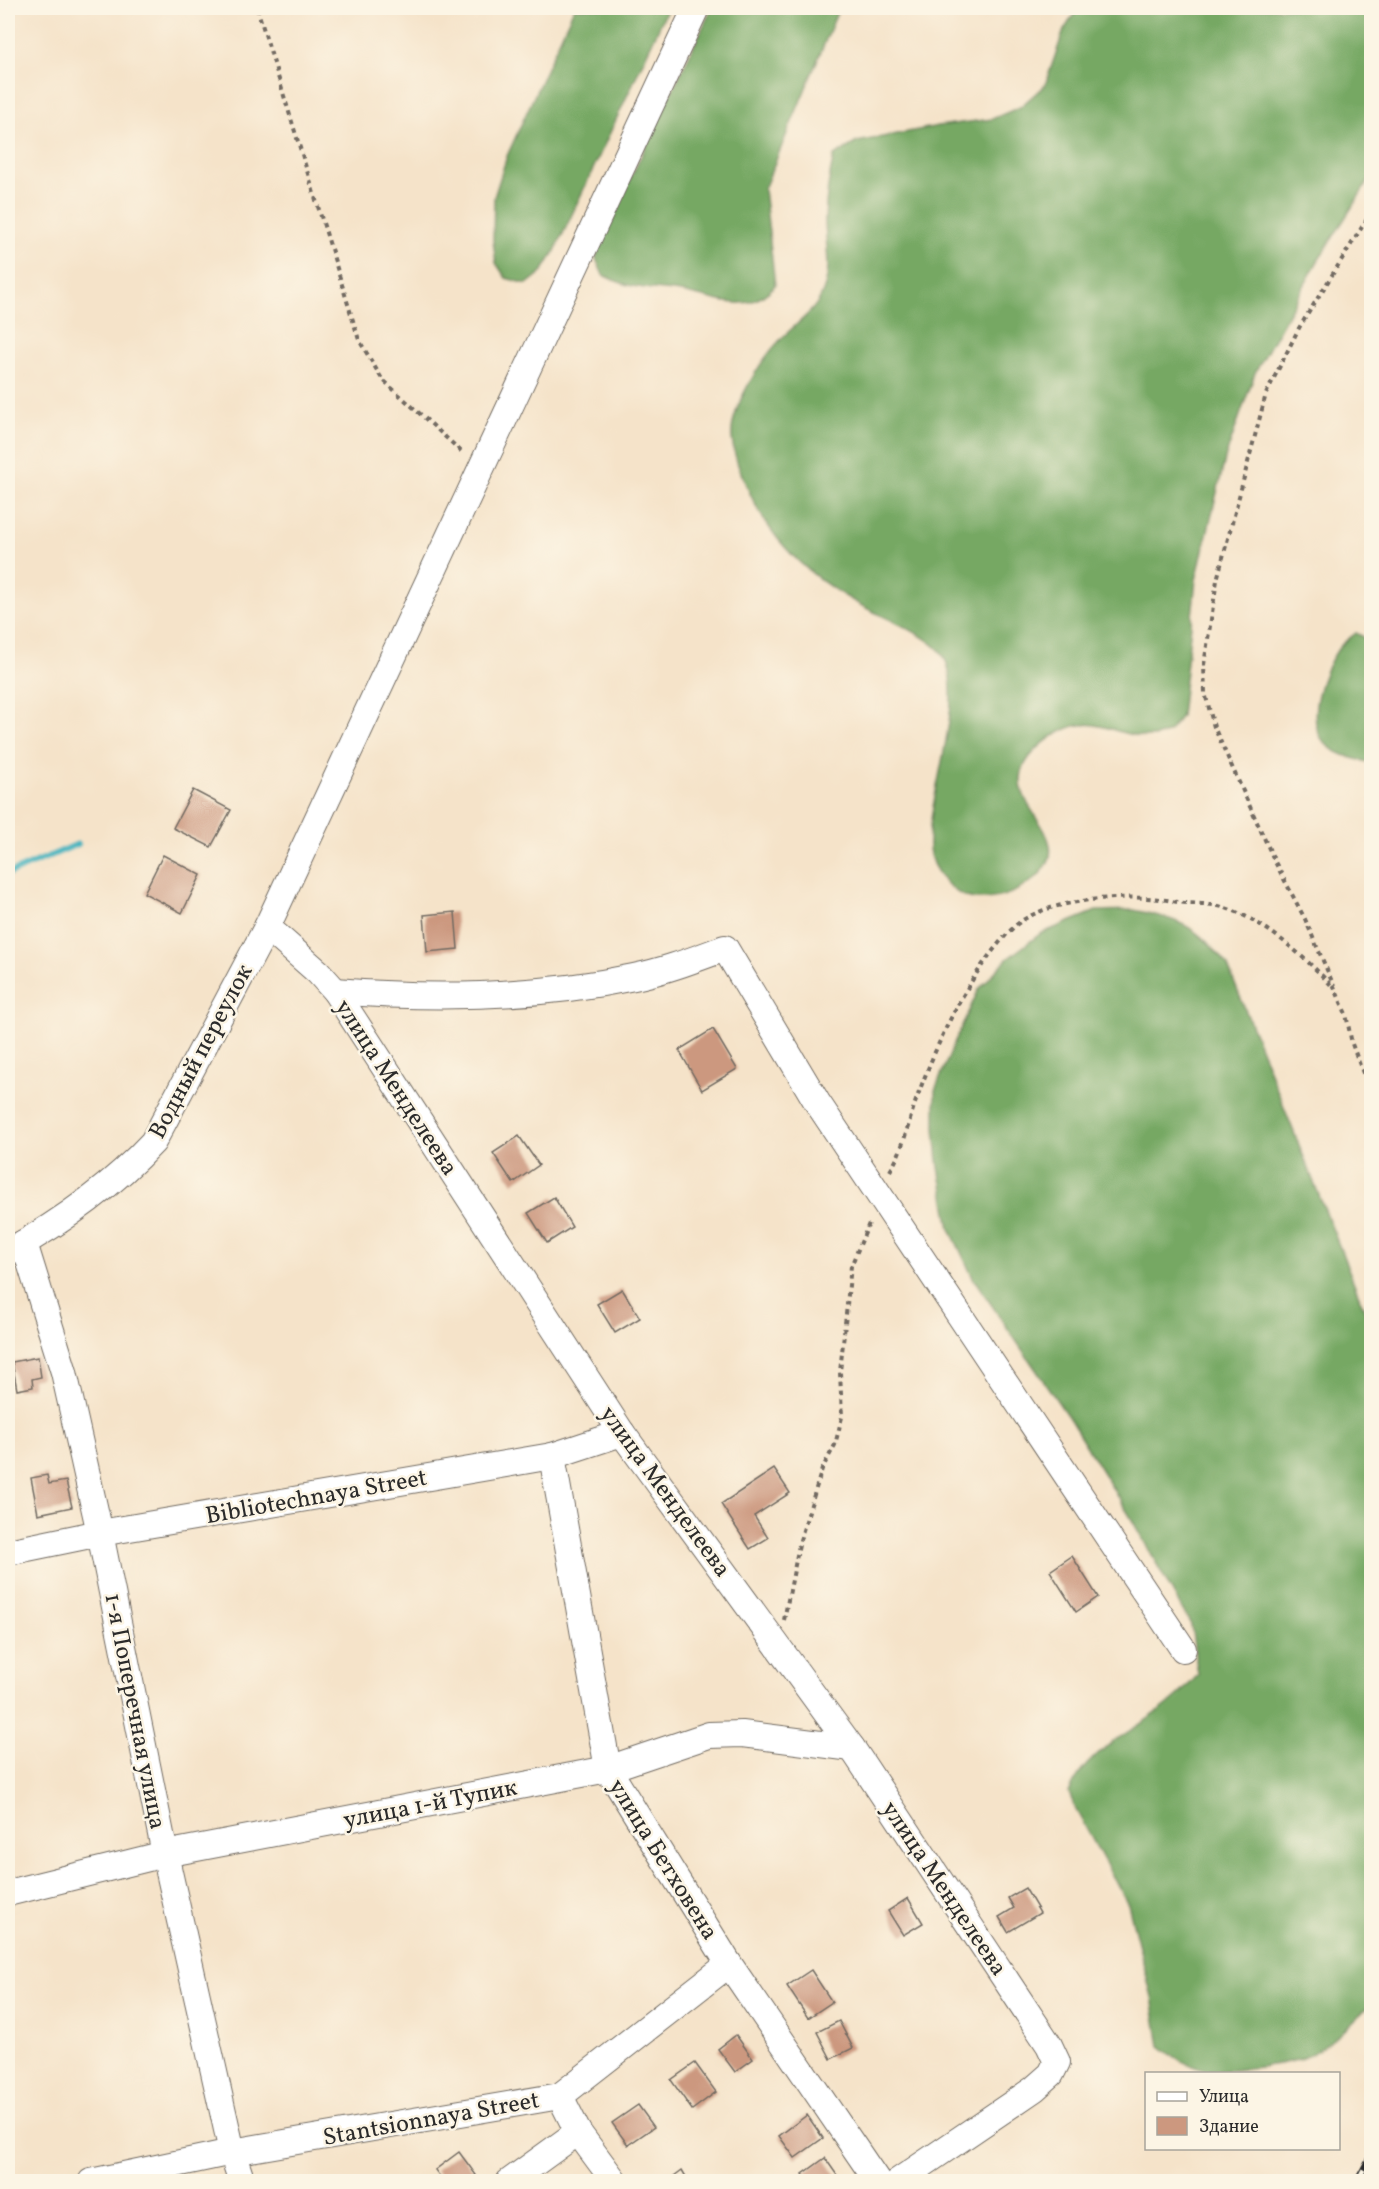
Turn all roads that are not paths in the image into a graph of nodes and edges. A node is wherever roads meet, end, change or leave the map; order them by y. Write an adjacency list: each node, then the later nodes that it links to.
1 (696, 8): 2 (street, Водный переулок)
2 (267, 927): 3 (street, улица Менделеева); 4 (street, Водный переулок)
3 (335, 991): 5 (street, улица Менделеева); 9 (street)
4 (16, 1248): 7 (street, 1-я Поперечная улица)
5 (622, 1433): 6 (street, Bibliotechnaya Street); 10 (street, улица Менделеева)
6 (552, 1456): 7 (street, Bibliotechnaya Street); 11 (street, улица Бетховена)
7 (100, 1533): 8 (street, Bibliotechnaya Street); 12 (street, 1-я Поперечная улица)
8 (8, 1552)
9 (1183, 1649)
10 (852, 1748): 11 (street, улица 1-й Тупик); 23 (street, улица Менделеева)
11 (608, 1769): 12 (street, улица 1-й Тупик); 14 (street, улица Бетховена)
12 (165, 1854): 13 (street, улица 1-й Тупик); 17 (street, 1-я Поперечная улица)
13 (8, 1893)
14 (729, 1964): 15 (street, Stantsionnaya Street); 22 (street, улица Бетховена)
15 (560, 2096): 16 (street); 17 (street, Stantsionnaya Street)
16 (578, 2132): 20 (street); 21 (street)
17 (232, 2152): 18 (street, Stantsionnaya Street); 19 (street, 1-я Поперечная улица)
18 (91, 2181)
19 (242, 2181)
20 (509, 2181)
21 (615, 2181)
22 (878, 2181)
23 (897, 2181)

